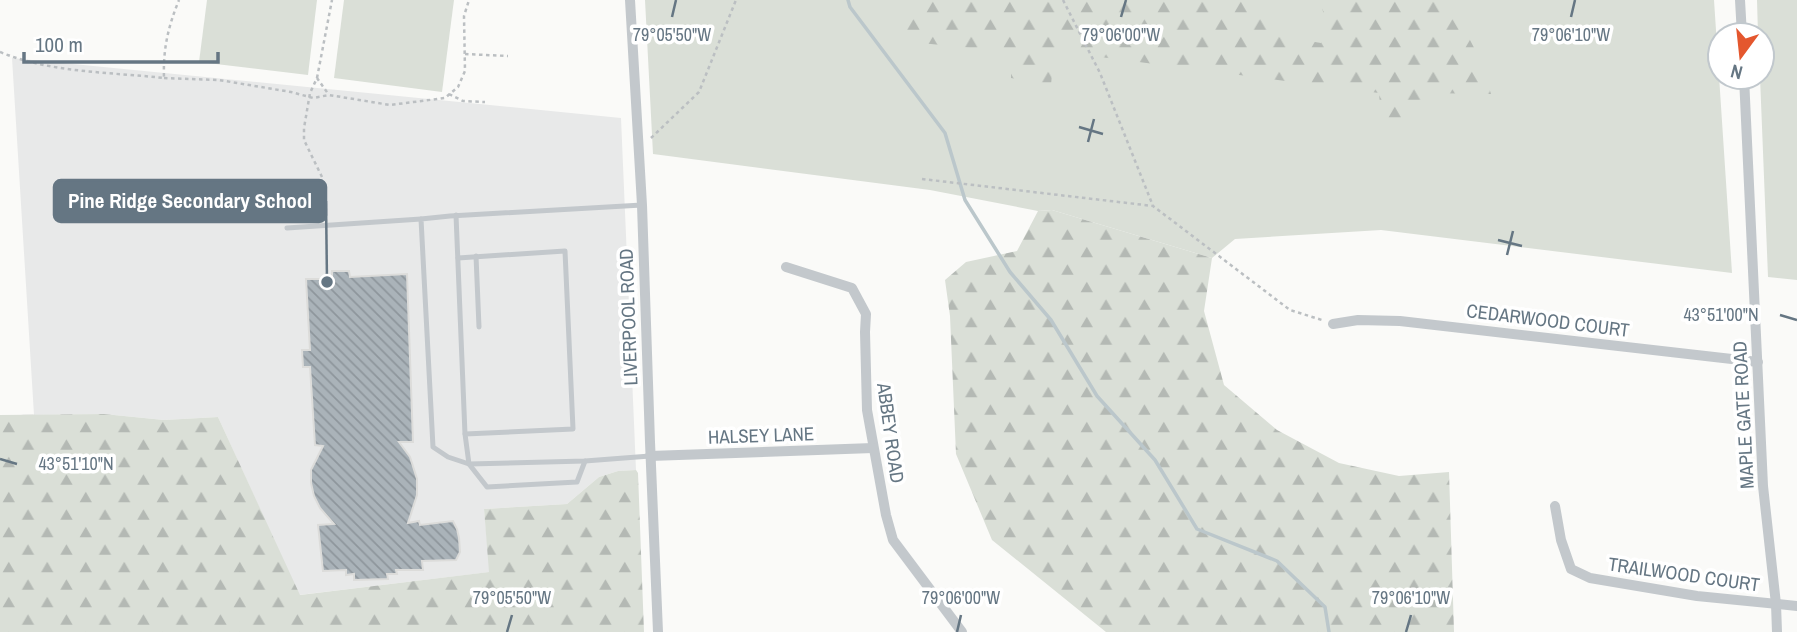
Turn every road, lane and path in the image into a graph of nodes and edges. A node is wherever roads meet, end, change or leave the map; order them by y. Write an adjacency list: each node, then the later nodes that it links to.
1 (179, 0): 12 (path)
2 (332, 0): 13 (path)
3 (469, 0): 10 (path)
4 (630, 0): 22 (street, LIVERPOOL ROAD)
5 (736, 0): 19 (path)
6 (1063, 0): 23 (path)
7 (1740, 0): 8 (street)
8 (1741, 21)
9 (0, 52): 12 (path)
10 (465, 54): 11 (path); 15 (path)
11 (508, 56)
12 (164, 78): 17 (path)
13 (317, 78): 16 (path); 17 (path)
14 (1745, 91): 32 (street, MAPLE GATE ROAD)
15 (449, 94): 16 (path); 18 (path)
16 (328, 95): 17 (path)
17 (309, 97): 20 (path)
18 (485, 102)
19 (651, 138)
20 (323, 177)
21 (922, 179): 23 (path)
22 (642, 205): 24 (lane); 35 (street, LIVERPOOL ROAD)
23 (1153, 206): 30 (path)
24 (456, 215): 25 (lane); 28 (lane)
25 (421, 219): 26 (lane); 37 (lane)
26 (287, 228)
27 (476, 256): 28 (lane); 31 (lane); 33 (lane)
28 (458, 258): 33 (lane)
29 (786, 267): 34 (street, ABBEY ROAD)
30 (1333, 324): 32 (street, CEDARWOOD COURT)
31 (479, 327)
32 (1758, 362): 39 (street, MAPLE GATE ROAD)
33 (465, 434): 37 (lane)
34 (873, 448): 35 (street, HALSEY LANE); 41 (street, ABBEY ROAD)
35 (650, 456): 36 (lane); 42 (street, LIVERPOOL ROAD)
36 (585, 461): 37 (lane); 37 (lane)
37 (469, 464)
38 (1555, 506): 39 (street, TRAILWOOD COURT)
39 (1776, 604): 40 (street); 43 (street, MAPLE GATE ROAD)
40 (1797, 606)
41 (956, 630)
42 (658, 632)
43 (1777, 632)

